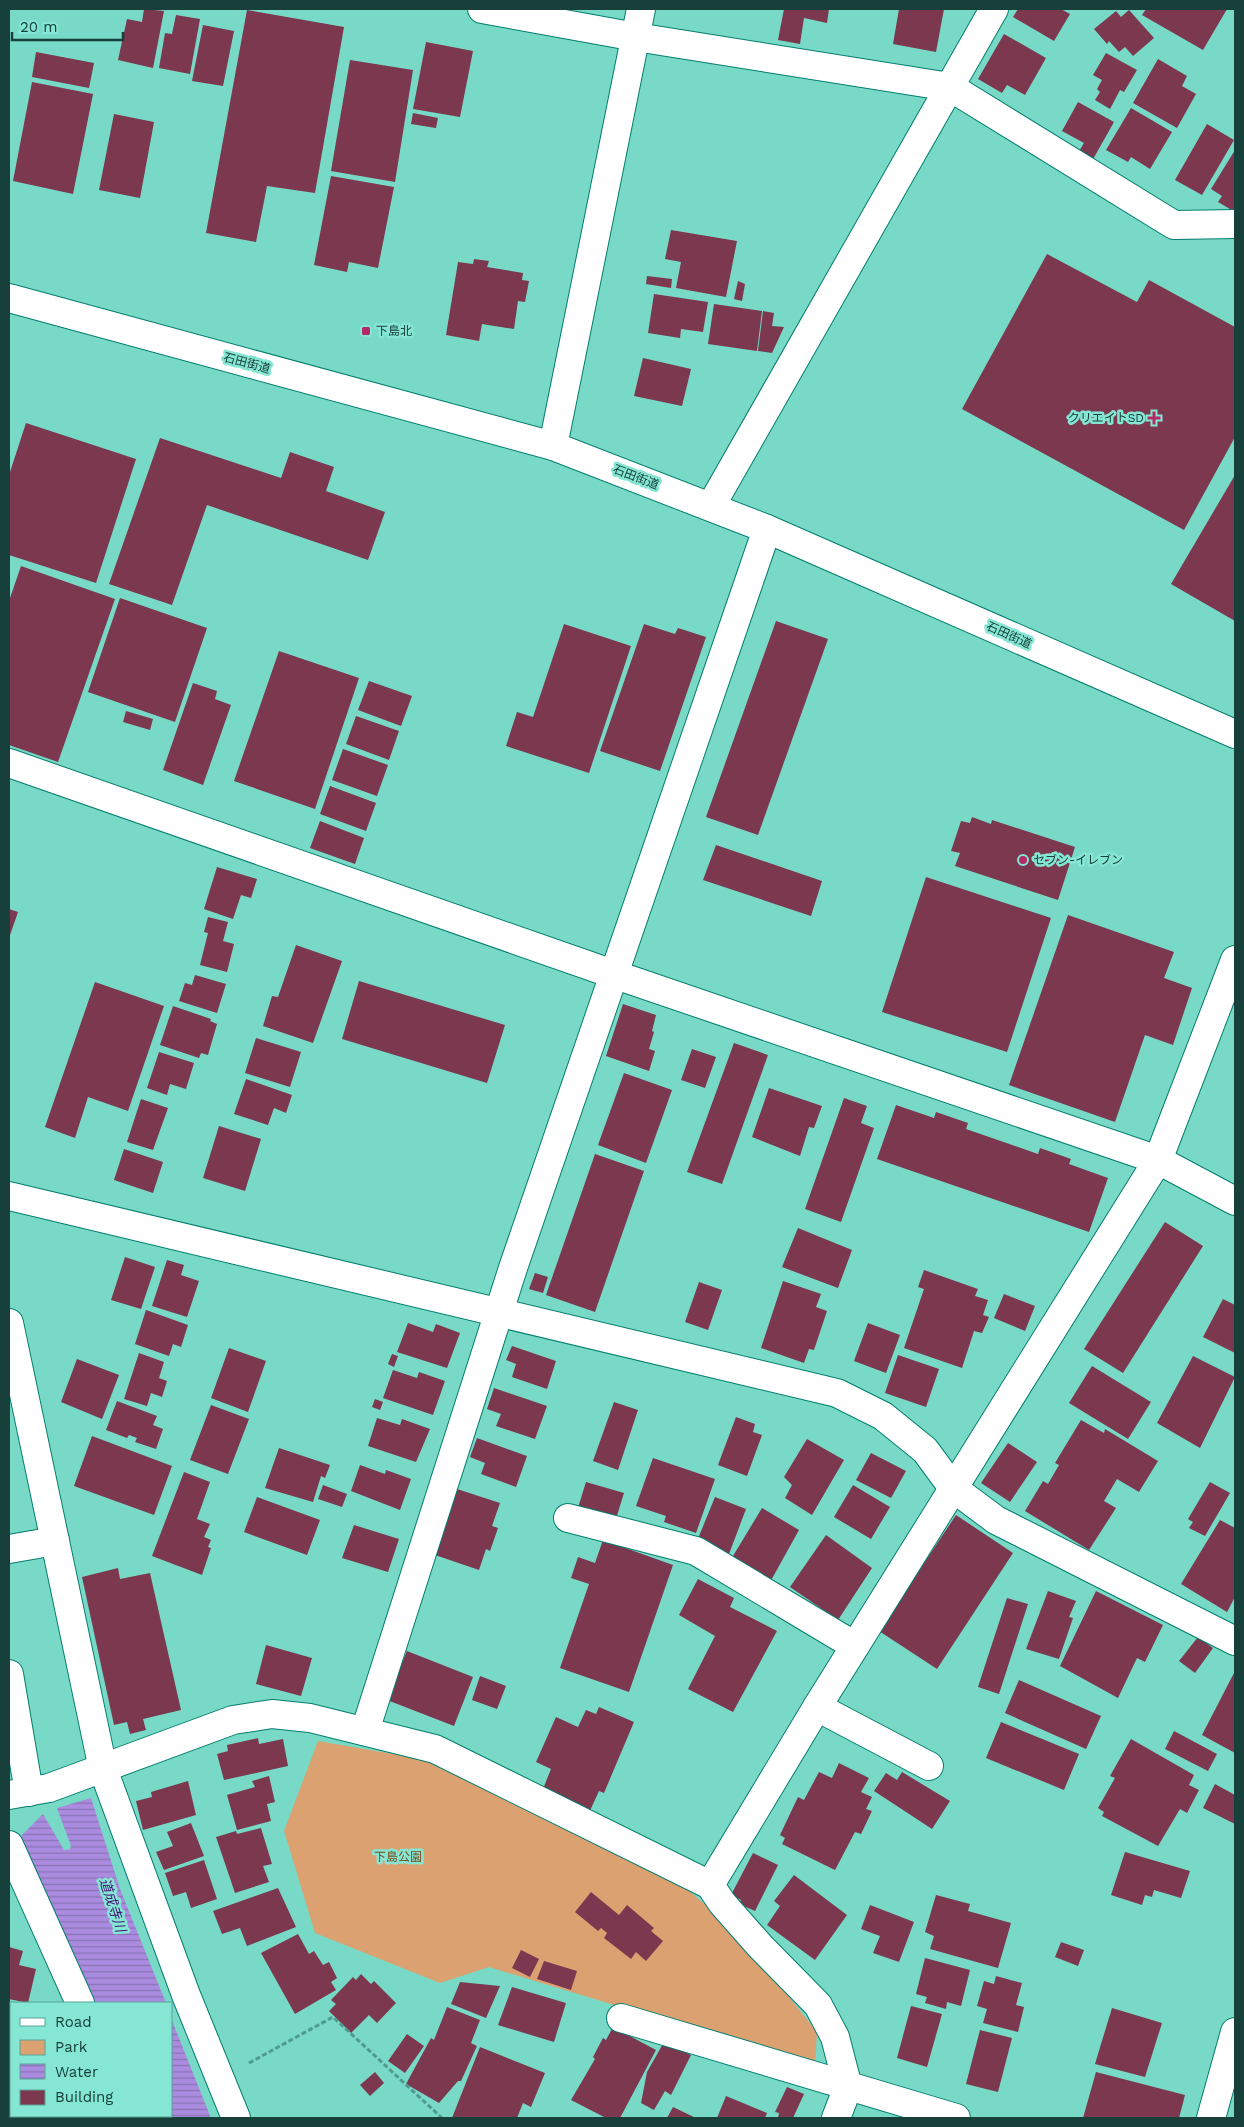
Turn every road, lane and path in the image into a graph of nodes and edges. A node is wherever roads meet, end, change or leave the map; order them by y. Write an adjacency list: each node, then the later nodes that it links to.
1 (482, 9): 4 (street)
2 (641, 9): 4 (street)
3 (994, 9): 5 (street)
4 (636, 37): 5 (street); 8 (street)
5 (950, 87): 6 (street); 9 (street)
6 (1235, 224)
7 (11, 305): 8 (street, 石田街道)
8 (553, 446): 9 (street, 石田街道)
9 (711, 506): 10 (street, 石田街道)
10 (767, 529): 11 (street, 石田街道); 14 (street)
11 (1235, 734)
12 (9, 763): 14 (street)
13 (1235, 960): 15 (street)
14 (613, 974): 15 (street); 18 (street)
15 (1158, 1160): 17 (street); 20 (street)
16 (9, 1196): 18 (street)
17 (1235, 1201)
18 (500, 1314): 20 (street); 28 (street)
19 (9, 1323): 22 (street)
20 (953, 1488): 24 (street); 25 (street)
21 (568, 1518): 25 (street)
22 (55, 1541): 23 (street); 30 (street)
23 (9, 1549)
24 (1235, 1641)
25 (856, 1646): 27 (street)
26 (9, 1674): 31 (street)
27 (817, 1707): 29 (street); 33 (street)
28 (364, 1731): 30 (street); 33 (street)
29 (929, 1766)
30 (103, 1769): 31 (street); 37 (street)
31 (19, 1793)
32 (9, 1845): 34 (street)
33 (710, 1885): 38 (street)
34 (80, 2002)
35 (621, 2018): 38 (street)
36 (1235, 2032): 43 (street)
37 (220, 2079): 39 (street); 40 (path)
38 (848, 2088): 41 (street); 42 (street)
39 (236, 2118)
40 (442, 2118)
41 (836, 2118)
42 (956, 2118)
43 (1211, 2118)

